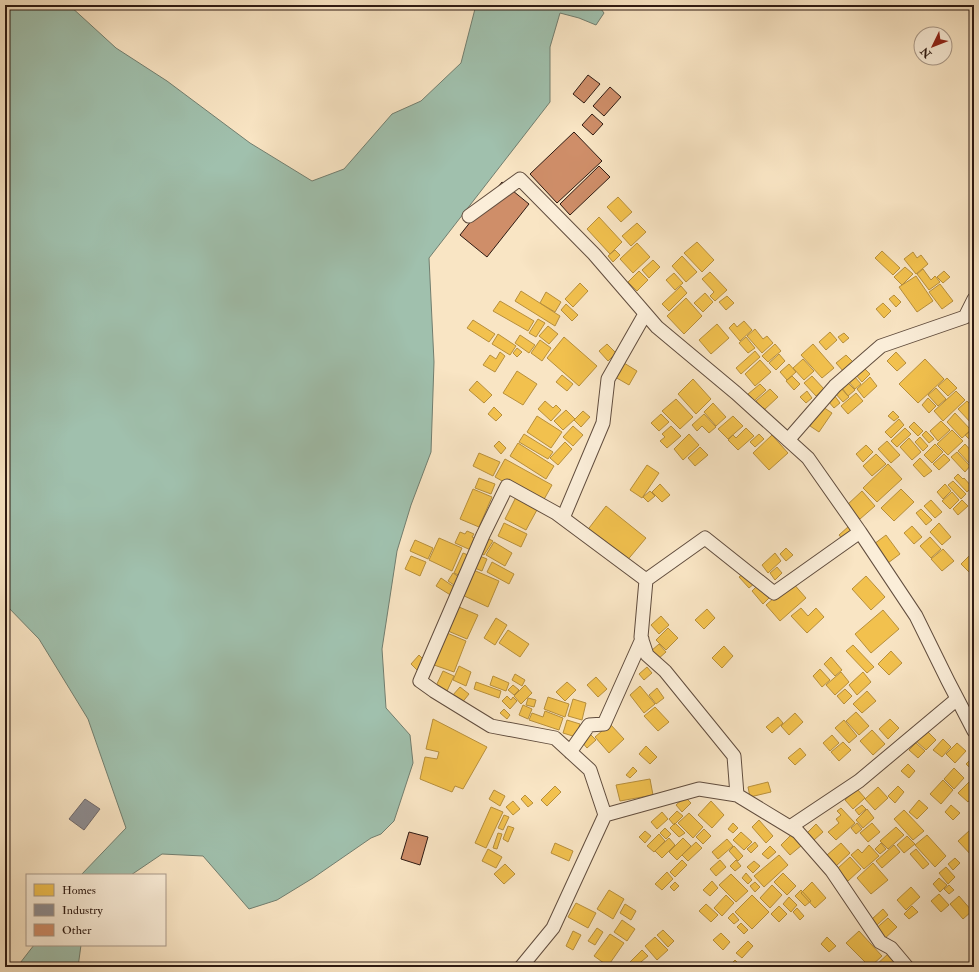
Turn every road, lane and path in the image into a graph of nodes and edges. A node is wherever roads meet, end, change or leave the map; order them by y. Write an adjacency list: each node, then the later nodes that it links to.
1 (469, 216): 3 (street)
2 (974, 299): 4 (street)
3 (645, 314): 4 (street); 5 (street)
4 (788, 440): 6 (street)
5 (563, 518): 7 (street); 11 (street)
6 (860, 532): 7 (street); 9 (street)
7 (646, 580): 8 (street)
8 (642, 639): 11 (street); 12 (street)
9 (957, 699): 10 (street); 14 (street)
10 (974, 731)
11 (570, 752): 13 (street)
12 (737, 795): 13 (street); 14 (street)
13 (605, 815): 15 (street)
14 (790, 827): 16 (street)
15 (521, 967)
16 (907, 967)

